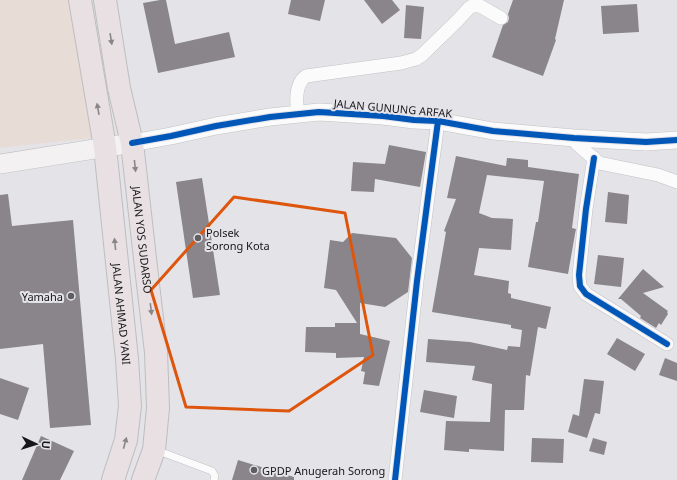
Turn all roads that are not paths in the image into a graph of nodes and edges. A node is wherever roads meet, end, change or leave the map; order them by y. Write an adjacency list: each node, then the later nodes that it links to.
1 (80, 0): 9 (highway, one-way to 1)
2 (106, 0): 8 (highway, JALAN YOS SUDARSO, one-way to 8)
3 (501, 18): 4 (street)
4 (298, 114): 5 (street, JALAN GUNUNG ARFAK); 8 (street, JALAN GUNUNG ARFAK)
5 (438, 121): 6 (street, JALAN GUNUNG ARFAK); 18 (street)
6 (574, 138): 7 (street, JALAN GUNUNG ARFAK); 10 (street)
7 (677, 140)
8 (132, 143): 9 (main road, JALAN GUNUNG ARFAK); 14 (highway, JALAN YOS SUDARSO, one-way to 14)
9 (105, 147): 11 (main road, JALAN GUNUNG ARFAK); 15 (highway, JALAN AHMAD YANI, one-way to 9)
10 (594, 158): 12 (street); 13 (street)
11 (0, 164)
12 (677, 182)
13 (667, 344)
14 (154, 450): 16 (highway, JALAN YOS SUDARSO); 17 (lane)
15 (113, 480)
16 (143, 480)
17 (214, 480)
18 (395, 480)

